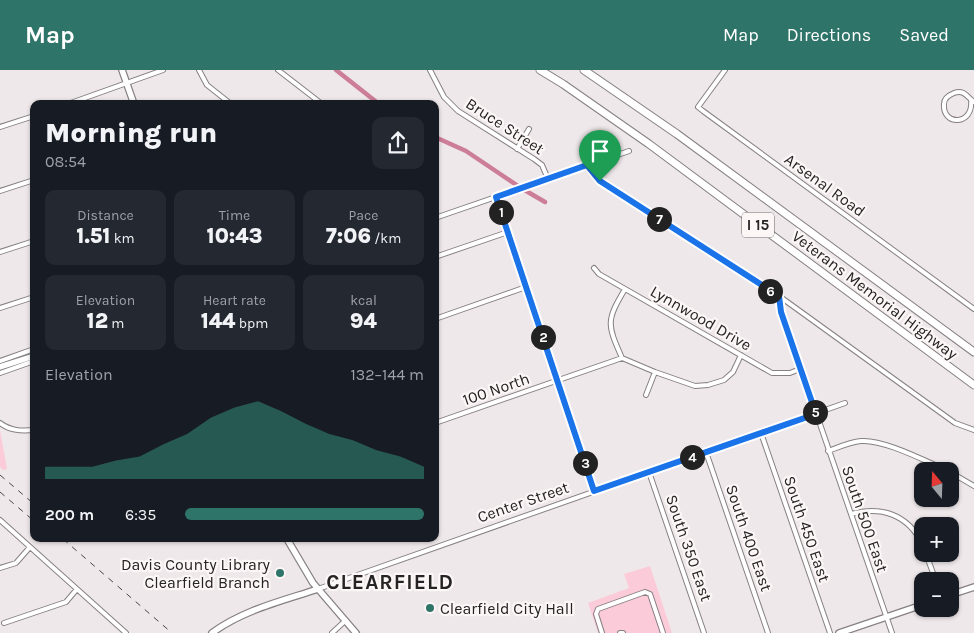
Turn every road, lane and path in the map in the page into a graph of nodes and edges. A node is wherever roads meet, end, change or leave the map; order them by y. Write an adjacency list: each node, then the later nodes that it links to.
1 (122, 70): 11 (street)
2 (163, 70): 11 (street)
3 (199, 70): 14 (street)
4 (278, 70): 10 (street)
5 (289, 70): 10 (street)
6 (430, 70): 21 (street, Bruce Street)
7 (540, 70): 53 (highway, Veterans Memorial Highway / I 15)
8 (584, 70): 42 (highway, Veterans Memorial Highway / I 15)
9 (724, 70): 39 (street, Arsenal Road)
10 (285, 76): 15 (street)
11 (127, 83): 12 (street); 13 (street)
12 (79, 100)
13 (133, 100)
14 (226, 100)
15 (317, 100)
16 (973, 101): 17 (street); 17 (street)
17 (973, 112)
18 (30, 117): 19 (street)
19 (0, 127)
20 (529, 129): 21 (street)
21 (517, 149): 24 (street, Bruce Street)
22 (629, 151): 23 (street)
23 (587, 165): 24 (street); 36 (street)
24 (548, 179): 27 (street)
25 (30, 181): 26 (street)
26 (0, 191)
27 (496, 197): 28 (street); 29 (street)
28 (439, 217)
29 (508, 232): 32 (street); 34 (street)
30 (30, 242): 31 (street)
31 (0, 252)
32 (439, 256)
33 (594, 268): 35 (street, Lynnwood Drive)
34 (526, 287): 40 (street); 52 (street)
35 (625, 288): 43 (street, Lynnwood Drive); 45 (street)
36 (779, 296): 49 (street, South 500 East); 60 (street)
37 (30, 297): 38 (street)
38 (0, 308)
39 (974, 309)
40 (439, 318)
41 (30, 350): 46 (street)
42 (974, 352)
43 (741, 355): 49 (street, Lynnwood Drive); 50 (street)
44 (30, 357): 48 (street)
45 (622, 358): 50 (street); 52 (street, 100 North)
46 (0, 361)
47 (30, 362): 51 (street)
48 (0, 367)
49 (800, 370): 56 (street, South 500 East)
50 (654, 372): 54 (street)
51 (0, 373)
52 (558, 380): 57 (street, 100 North); 68 (street)
53 (974, 385)
54 (646, 395)
55 (845, 403): 56 (street, Center Street)
56 (816, 414): 61 (street, Center Street); 62 (street, South 500 East)
57 (439, 422)
58 (0, 423): 59 (street)
59 (30, 430)
60 (974, 430)
61 (761, 433): 63 (street, Center Street); 91 (street, South 450 East)
62 (828, 450): 64 (street); 69 (street, South 500 East)
63 (706, 452): 65 (street, Center Street); 90 (street, South 400 East)
64 (926, 462)
65 (649, 472): 68 (street, Center Street); 89 (street, South 350 East)
66 (959, 478): 67 (street)
67 (974, 486)
68 (594, 491): 76 (street, Center Street)
69 (850, 514): 71 (street); 80 (street, South 500 East)
70 (0, 520): 73 (street)
71 (914, 531)
72 (289, 542): 76 (street)
73 (30, 547): 74 (street); 77 (street)
74 (0, 568)
75 (974, 587): 78 (street)
76 (318, 588): 81 (street); 84 (street, Center Street)
77 (77, 589): 82 (street); 83 (street)
78 (959, 592)
79 (914, 608): 80 (street)
80 (886, 617): 92 (street); 93 (street, South 500 East)
81 (345, 621): 85 (street); 86 (street)
82 (4, 622)
83 (125, 632)
84 (212, 633)
85 (332, 633)
86 (356, 633)
87 (602, 633): 88 (street)
88 (663, 633)
89 (704, 633)
90 (768, 633)
91 (830, 633)
92 (840, 633)
93 (892, 633)

